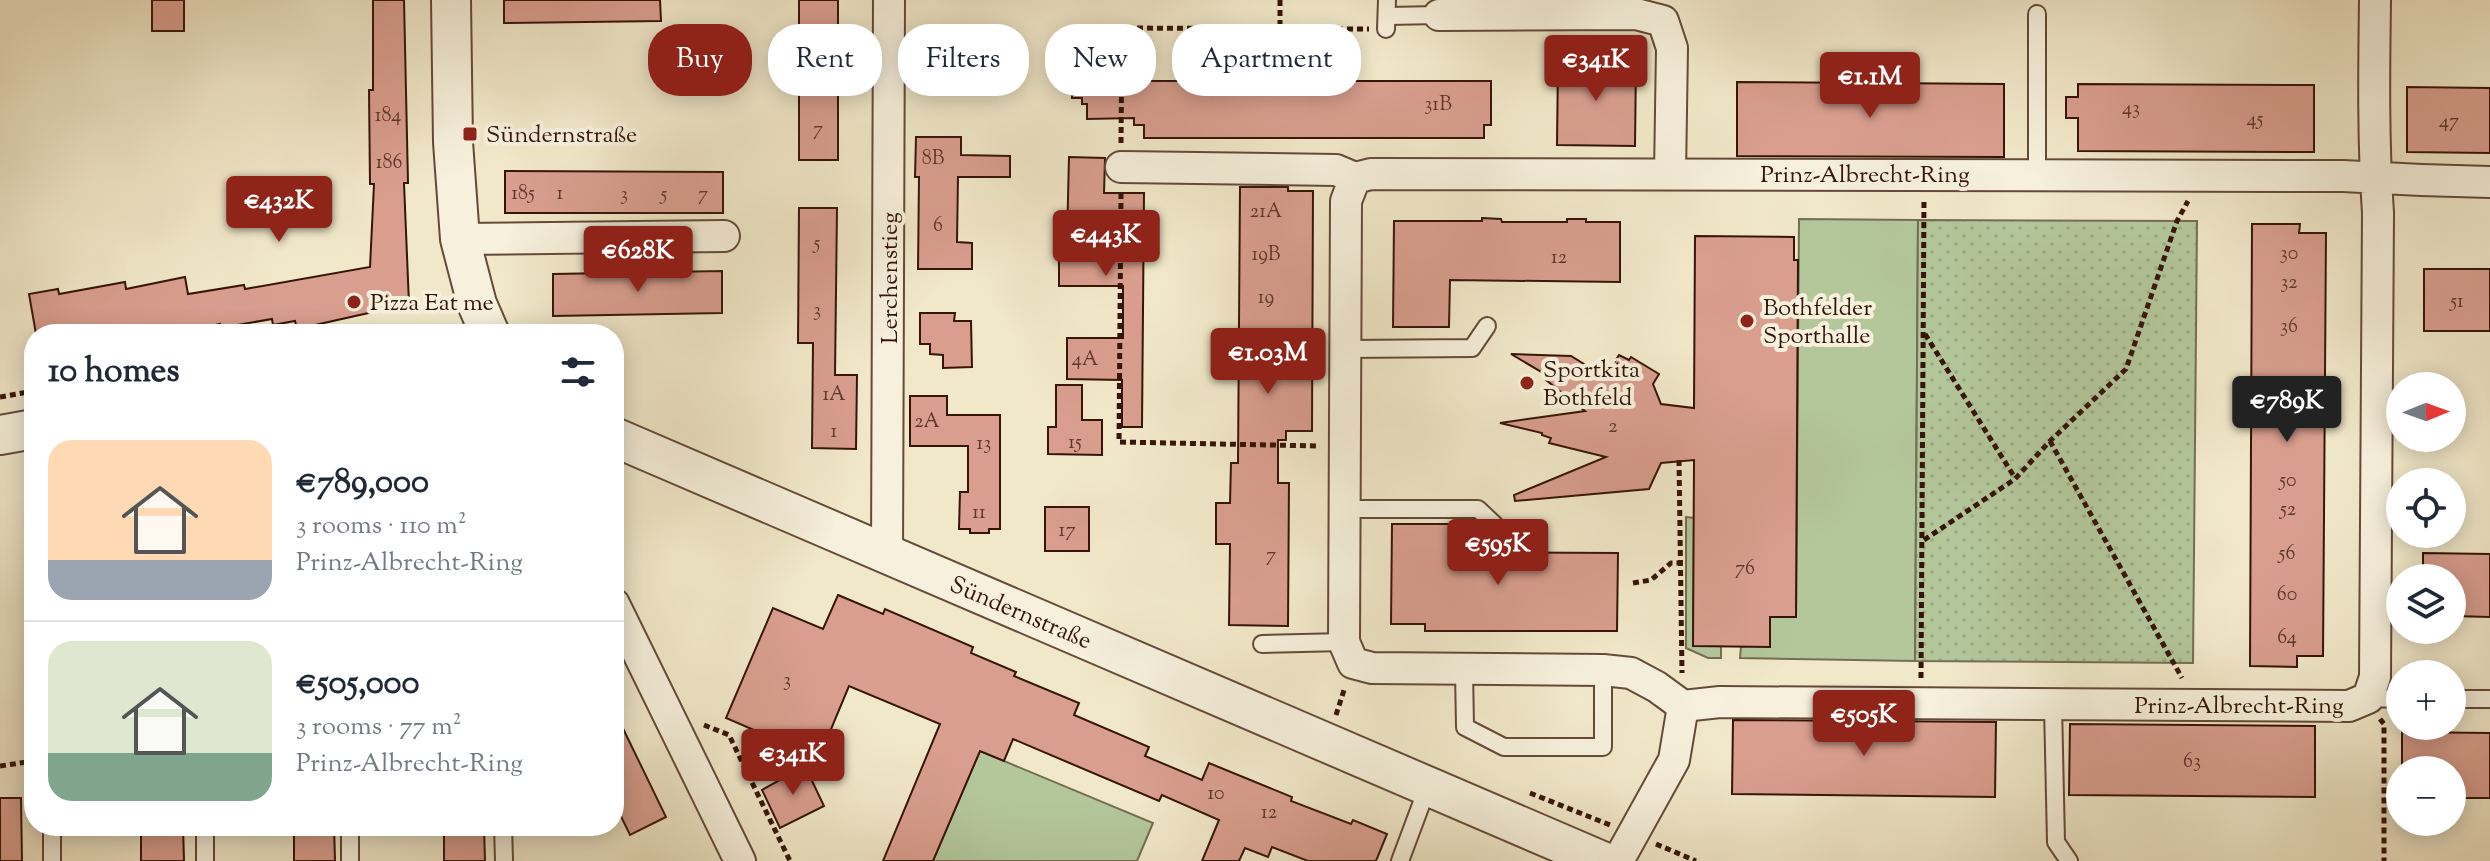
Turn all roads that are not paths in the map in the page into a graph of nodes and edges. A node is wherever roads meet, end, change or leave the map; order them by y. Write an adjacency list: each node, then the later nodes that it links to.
1 (451, 0): 14 (street)
2 (889, 0): 23 (street, Lerchenstieg)
3 (2375, 0): 11 (street)
4 (1439, 8): 6 (lane); 8 (street)
5 (2037, 14): 9 (lane)
6 (1387, 15)
7 (1121, 167): 10 (street, Prinz-Albrecht-Ring)
8 (1670, 174): 9 (street, Prinz-Albrecht-Ring); 10 (street, Prinz-Albrecht-Ring)
9 (2037, 175): 11 (street, Prinz-Albrecht-Ring)
10 (1355, 178): 17 (street)
11 (2376, 178): 12 (street, Prinz-Albrecht-Ring); 29 (street, Prinz-Albrecht-Ring)
12 (2490, 182)
13 (724, 236): 14 (street)
14 (460, 239): 15 (street)
15 (486, 324)
16 (1487, 326): 17 (lane)
17 (1346, 349): 21 (street)
18 (24, 431): 19 (street)
19 (0, 435)
20 (624, 441): 23 (street, Sündernstraße)
21 (1345, 509): 22 (lane); 25 (street)
22 (1495, 525)
23 (887, 555): 35 (street, Sündernstraße)
24 (624, 633): 45 (street)
25 (1344, 642): 26 (lane); 27 (street)
26 (1262, 644)
27 (1464, 670): 28 (street); 28 (lane)
28 (1603, 670): 34 (street)
29 (2368, 698): 30 (lane); 33 (street, Prinz-Albrecht-Ring)
30 (2386, 699)
31 (2466, 699): 32 (lane)
32 (2490, 699)
33 (2053, 705): 34 (street, Prinz-Albrecht-Ring); 49 (lane)
34 (1683, 706): 48 (street)
35 (1428, 786): 40 (street, Sündernstraße); 46 (lane)
36 (52, 836): 41 (lane)
37 (205, 836): 42 (lane)
38 (350, 836): 43 (lane)
39 (503, 836): 44 (lane)
40 (1552, 851): 47 (street, Sündernstraße)
41 (52, 861)
42 (205, 861)
43 (350, 861)
44 (504, 861)
45 (740, 861)
46 (1400, 861)
47 (1602, 861)
48 (1618, 861)
49 (2069, 861)

